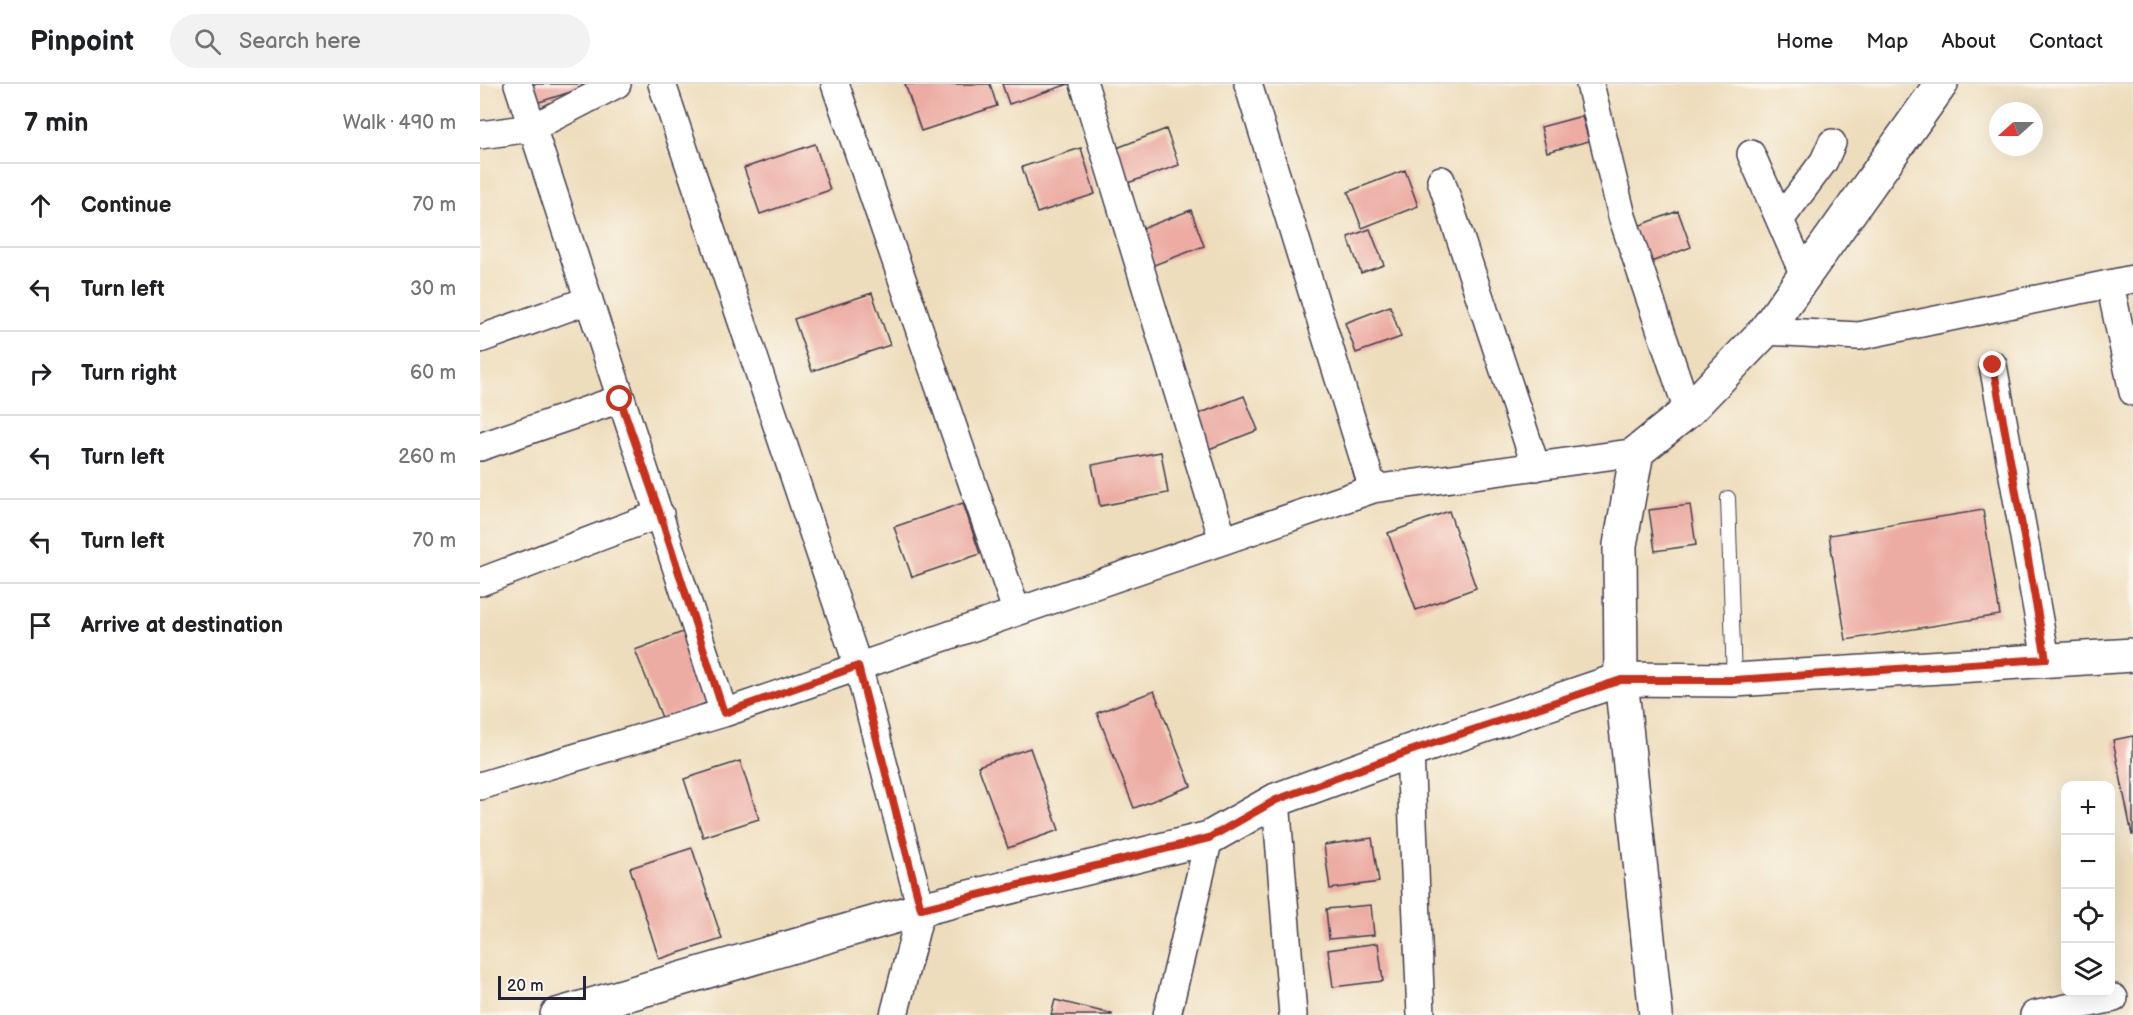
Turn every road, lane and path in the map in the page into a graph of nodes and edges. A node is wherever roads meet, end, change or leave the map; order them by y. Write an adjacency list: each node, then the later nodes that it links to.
1 (518, 84): 9 (street)
2 (617, 84): 9 (street)
3 (662, 84): 35 (street)
4 (835, 84): 32 (street)
5 (1084, 84): 30 (street)
6 (1248, 84): 27 (street)
7 (1590, 84): 23 (street)
8 (1941, 84): 15 (street)
9 (532, 128): 10 (street); 17 (street)
10 (480, 135)
11 (1832, 143): 14 (street)
12 (1750, 154): 14 (street)
13 (1441, 180): 26 (street)
14 (1780, 220): 15 (street)
15 (1804, 275): 18 (street)
16 (2122, 281): 18 (street); 21 (street)
17 (589, 300): 19 (street); 22 (street)
18 (1765, 331): 23 (street)
19 (480, 339)
20 (1993, 365): 34 (street)
21 (2133, 392)
22 (620, 399): 24 (street); 29 (street)
23 (1688, 411): 25 (street)
24 (480, 447)
25 (1637, 452): 26 (street); 36 (street)
26 (1536, 467): 27 (street)
27 (1373, 489): 30 (street)
28 (1728, 498): 37 (lane)
29 (660, 514): 31 (street); 38 (street)
30 (1222, 540): 32 (street)
31 (480, 582)
32 (1016, 610): 35 (street)
33 (2133, 655): 34 (street)
34 (2046, 659): 37 (street)
35 (858, 666): 38 (street); 43 (street)
36 (1621, 680): 37 (street); 39 (street); 50 (street)
37 (1734, 680)
38 (724, 713): 40 (street)
39 (1410, 751): 41 (street); 49 (street)
40 (480, 786)
41 (1276, 800): 42 (street); 48 (street)
42 (1209, 838): 43 (street); 47 (street)
43 (921, 909): 45 (street); 46 (street)
44 (2114, 998): 51 (street)
45 (557, 1015)
46 (894, 1015)
47 (1167, 1015)
48 (1293, 1015)
49 (1421, 1015)
50 (1656, 1015)
51 (2034, 1015)

